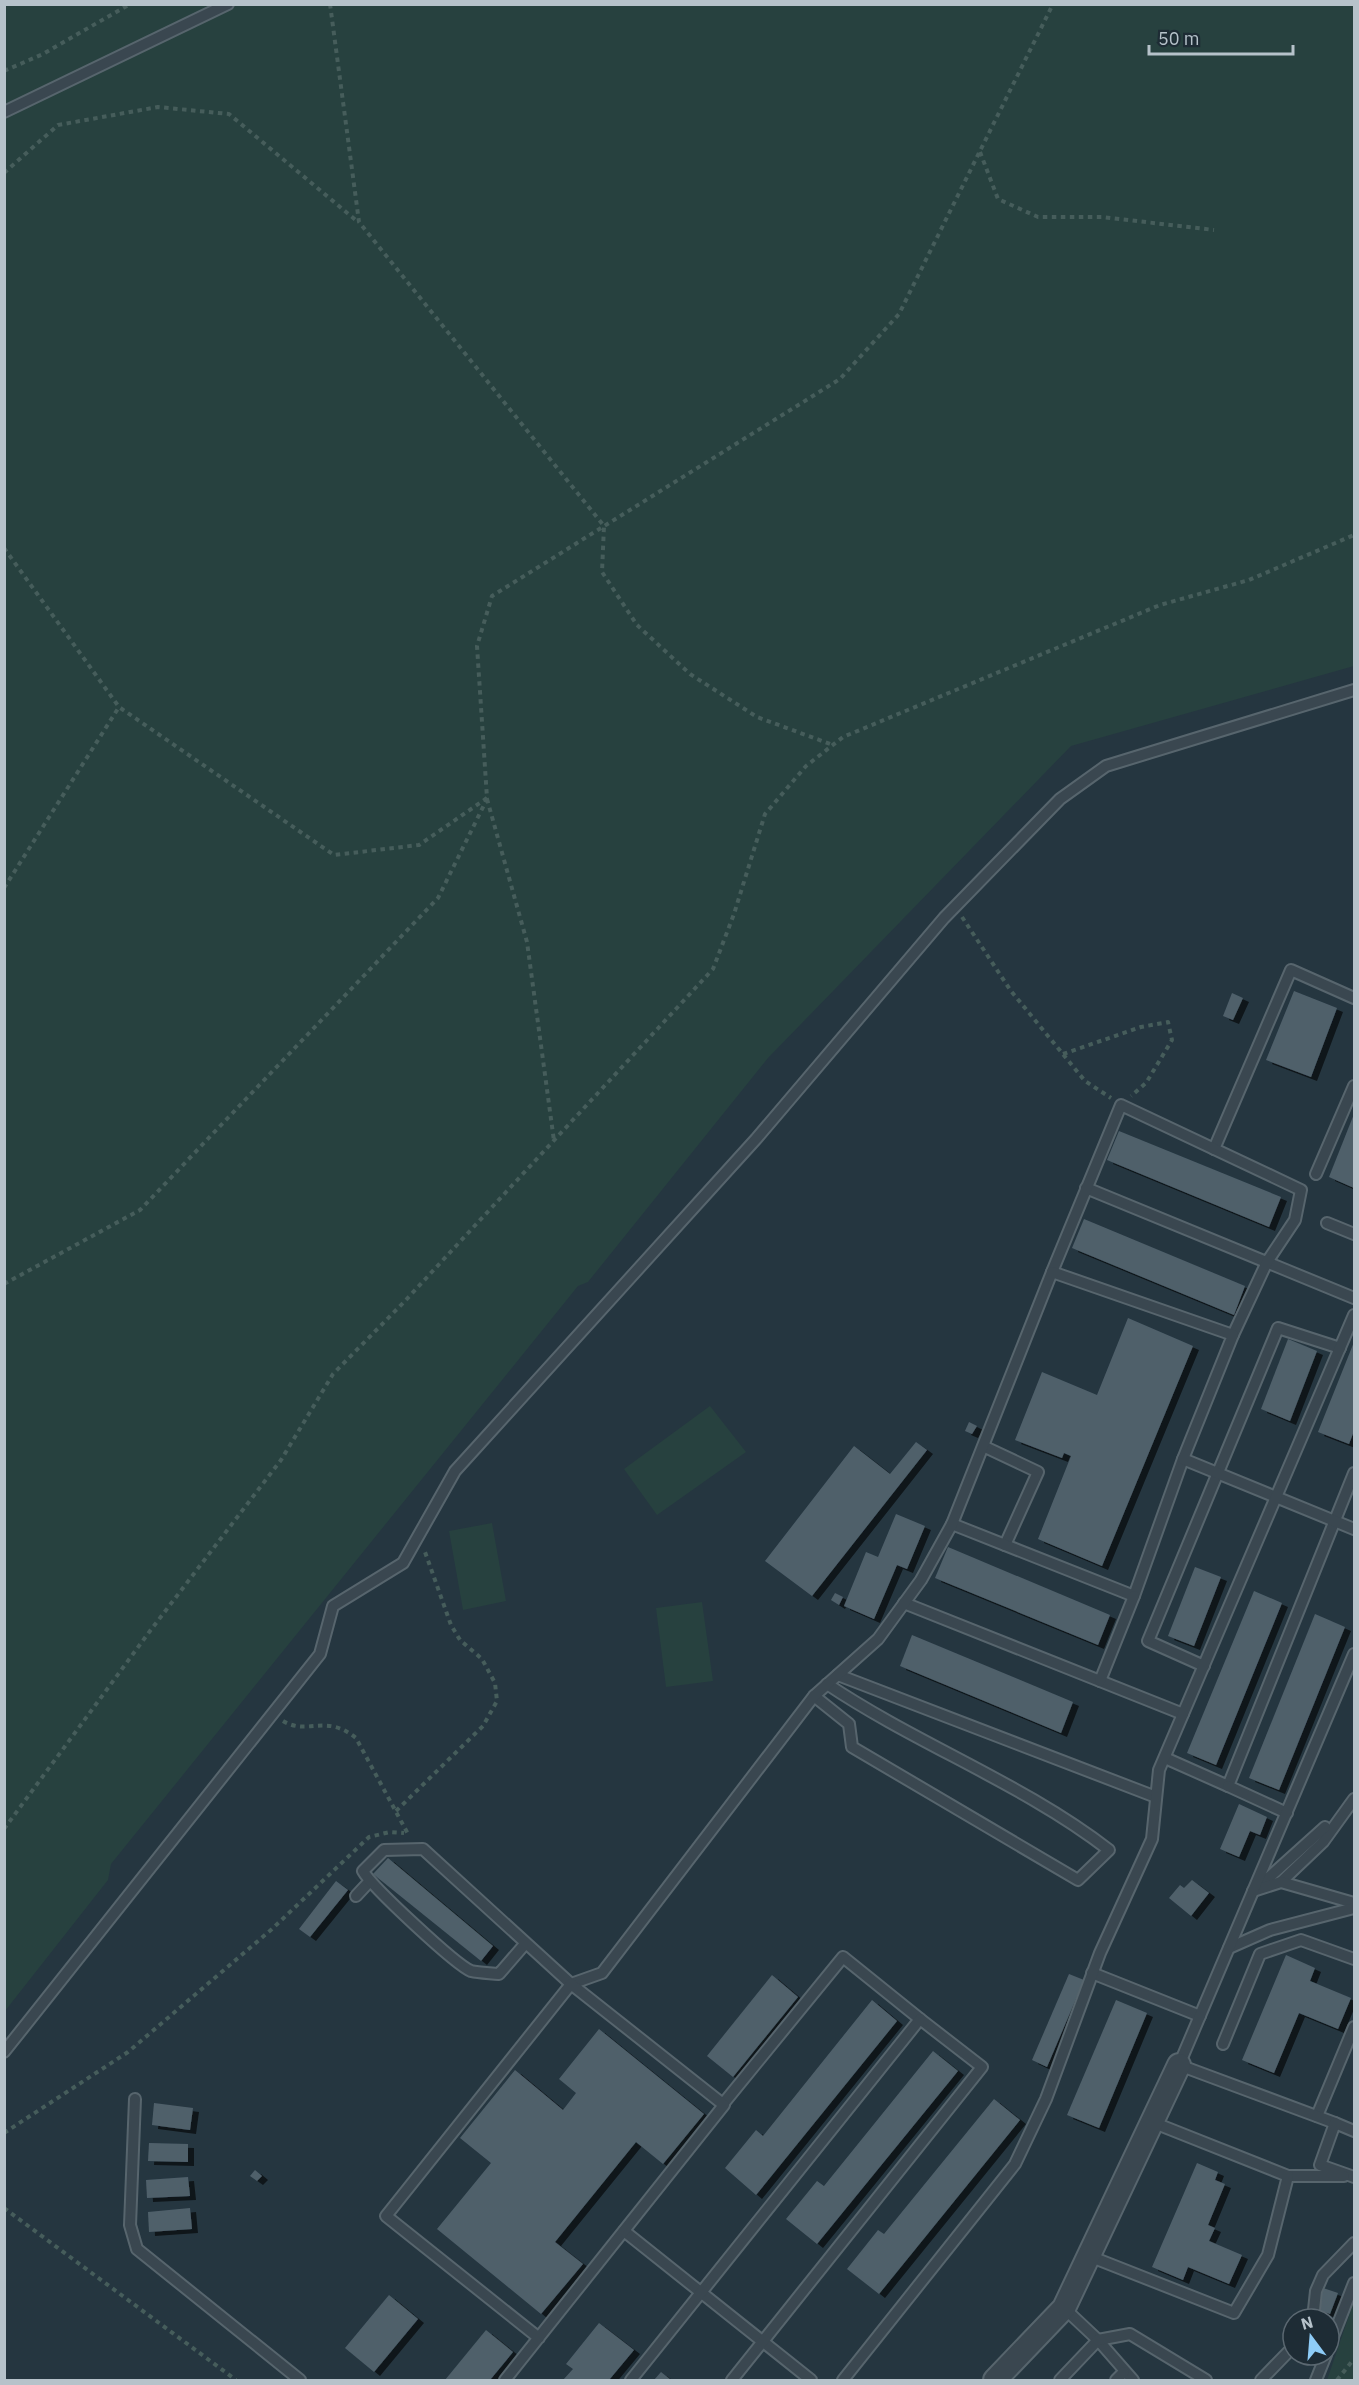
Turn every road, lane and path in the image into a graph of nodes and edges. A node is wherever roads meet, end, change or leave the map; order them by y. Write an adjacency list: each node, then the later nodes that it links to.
1 (130, 4): 5 (path)
2 (228, 4): 6 (lane)
3 (330, 4): 9 (path)
4 (1053, 4): 7 (path)
5 (4, 71)
6 (4, 112)
7 (980, 151): 10 (path); 11 (path)
8 (4, 173): 9 (path)
9 (359, 222): 11 (path)
10 (1214, 230)
11 (604, 526): 16 (path); 17 (path)
12 (1354, 535): 16 (path)
13 (4, 548): 15 (path)
14 (1354, 690): 19 (lane)
15 (119, 707): 17 (path); 18 (path)
16 (833, 745): 24 (path)
17 (487, 798): 24 (path); 32 (path)
18 (4, 888)
19 (955, 907): 21 (path); 45 (lane)
20 (1354, 998): 25 (lane)
21 (1063, 1054): 23 (path); 23 (path)
22 (1354, 1086): 26 (lane)
23 (1121, 1105): 25 (lane); 27 (lane)
24 (554, 1141): 64 (path)
25 (1214, 1149): 30 (lane)
26 (1316, 1174)
27 (1086, 1188): 30 (lane); 31 (lane)
28 (1327, 1223): 29 (lane)
29 (1354, 1234)
30 (1267, 1262): 33 (lane); 35 (lane)
31 (1052, 1272): 35 (lane); 37 (lane)
32 (4, 1284)
33 (1354, 1298)
34 (1354, 1315): 36 (lane)
35 (1233, 1335): 38 (lane)
36 (1340, 1348): 39 (lane); 41 (lane)
37 (985, 1447): 43 (lane); 46 (lane)
38 (1183, 1459): 39 (lane); 47 (lane)
39 (1217, 1473): 41 (lane); 50 (lane)
40 (1354, 1473): 42 (lane)
41 (1276, 1497): 42 (lane); 50 (lane)
42 (1335, 1521): 44 (lane); 58 (lane)
43 (952, 1524): 46 (lane); 48 (lane)
44 (1354, 1529)
45 (419, 1536): 55 (lane); 61 (path)
46 (1005, 1545): 47 (lane)
47 (1134, 1596): 52 (lane)
48 (904, 1603): 51 (lane); 52 (lane)
49 (1354, 1654): 62 (lane)
50 (1204, 1666): 56 (lane)
51 (838, 1675): 53 (lane); 59 (lane)
52 (1100, 1681): 56 (lane)
53 (827, 1684): 54 (lane); 54 (lane)
54 (814, 1696): 77 (lane)
55 (273, 1714): 61 (path); 82 (lane)
56 (1184, 1714): 57 (lane)
57 (1165, 1758): 58 (lane); 59 (lane)
58 (1228, 1786): 62 (lane)
59 (1156, 1797): 76 (lane)
60 (1354, 1799): 68 (lane)
61 (396, 1811): 65 (path)
62 (1287, 1813): 69 (lane)
63 (1325, 1827): 69 (lane)
64 (4, 1829)
65 (408, 1834): 66 (path); 90 (path)
66 (423, 1849): 67 (lane); 73 (lane)
67 (369, 1882): 70 (lane); 73 (lane)
68 (1281, 1882): 69 (lane); 71 (lane)
69 (1253, 1891): 74 (lane)
70 (356, 1896)
71 (1354, 1903)
72 (1354, 1908): 74 (lane)
73 (525, 1944): 77 (lane)
74 (1229, 1948): 78 (lane)
75 (1354, 1959): 81 (lane)
76 (1092, 1973): 78 (lane); 114 (lane)
77 (571, 1984): 85 (lane); 102 (lane)
78 (1200, 2016): 83 (lane)
79 (920, 2019): 85 (lane); 98 (lane); 104 (lane)
80 (1354, 2027): 86 (lane)
81 (1223, 2044)
82 (4, 2052)
83 (1179, 2065): 86 (lane); 87 (street)
84 (135, 2099): 109 (lane)
85 (723, 2104): 94 (lane)
86 (1317, 2116): 88 (lane)
87 (1152, 2122): 91 (lane); 96 (street)
88 (1335, 2123): 89 (lane); 92 (lane)
89 (1354, 2131)
90 (4, 2133)
91 (1288, 2176): 92 (lane); 96 (lane)
92 (1354, 2176)
93 (4, 2208): 108 (path)
94 (624, 2231): 98 (lane); 102 (lane)
95 (1354, 2242): 99 (lane)
96 (1089, 2256): 100 (street)
97 (1354, 2283): 101 (lane)
98 (701, 2293): 104 (lane); 111 (lane)
99 (1314, 2307)
100 (1064, 2308): 103 (lane); 115 (street)
101 (1341, 2316)
102 (539, 2338): 110 (lane)
103 (1098, 2340): 107 (lane); 116 (lane); 119 (lane)
104 (762, 2342): 112 (lane); 113 (lane)
105 (1281, 2359): 120 (lane)
106 (1354, 2359): 121 (path)
107 (1124, 2372): 117 (lane); 118 (lane)
108 (236, 2380)
109 (300, 2380)
110 (504, 2380)
111 (631, 2380)
112 (732, 2380)
113 (811, 2380)
114 (843, 2380)
115 (995, 2380)
116 (1060, 2380)
117 (1116, 2380)
118 (1133, 2380)
119 (1206, 2380)
120 (1260, 2380)
121 (1337, 2380)

